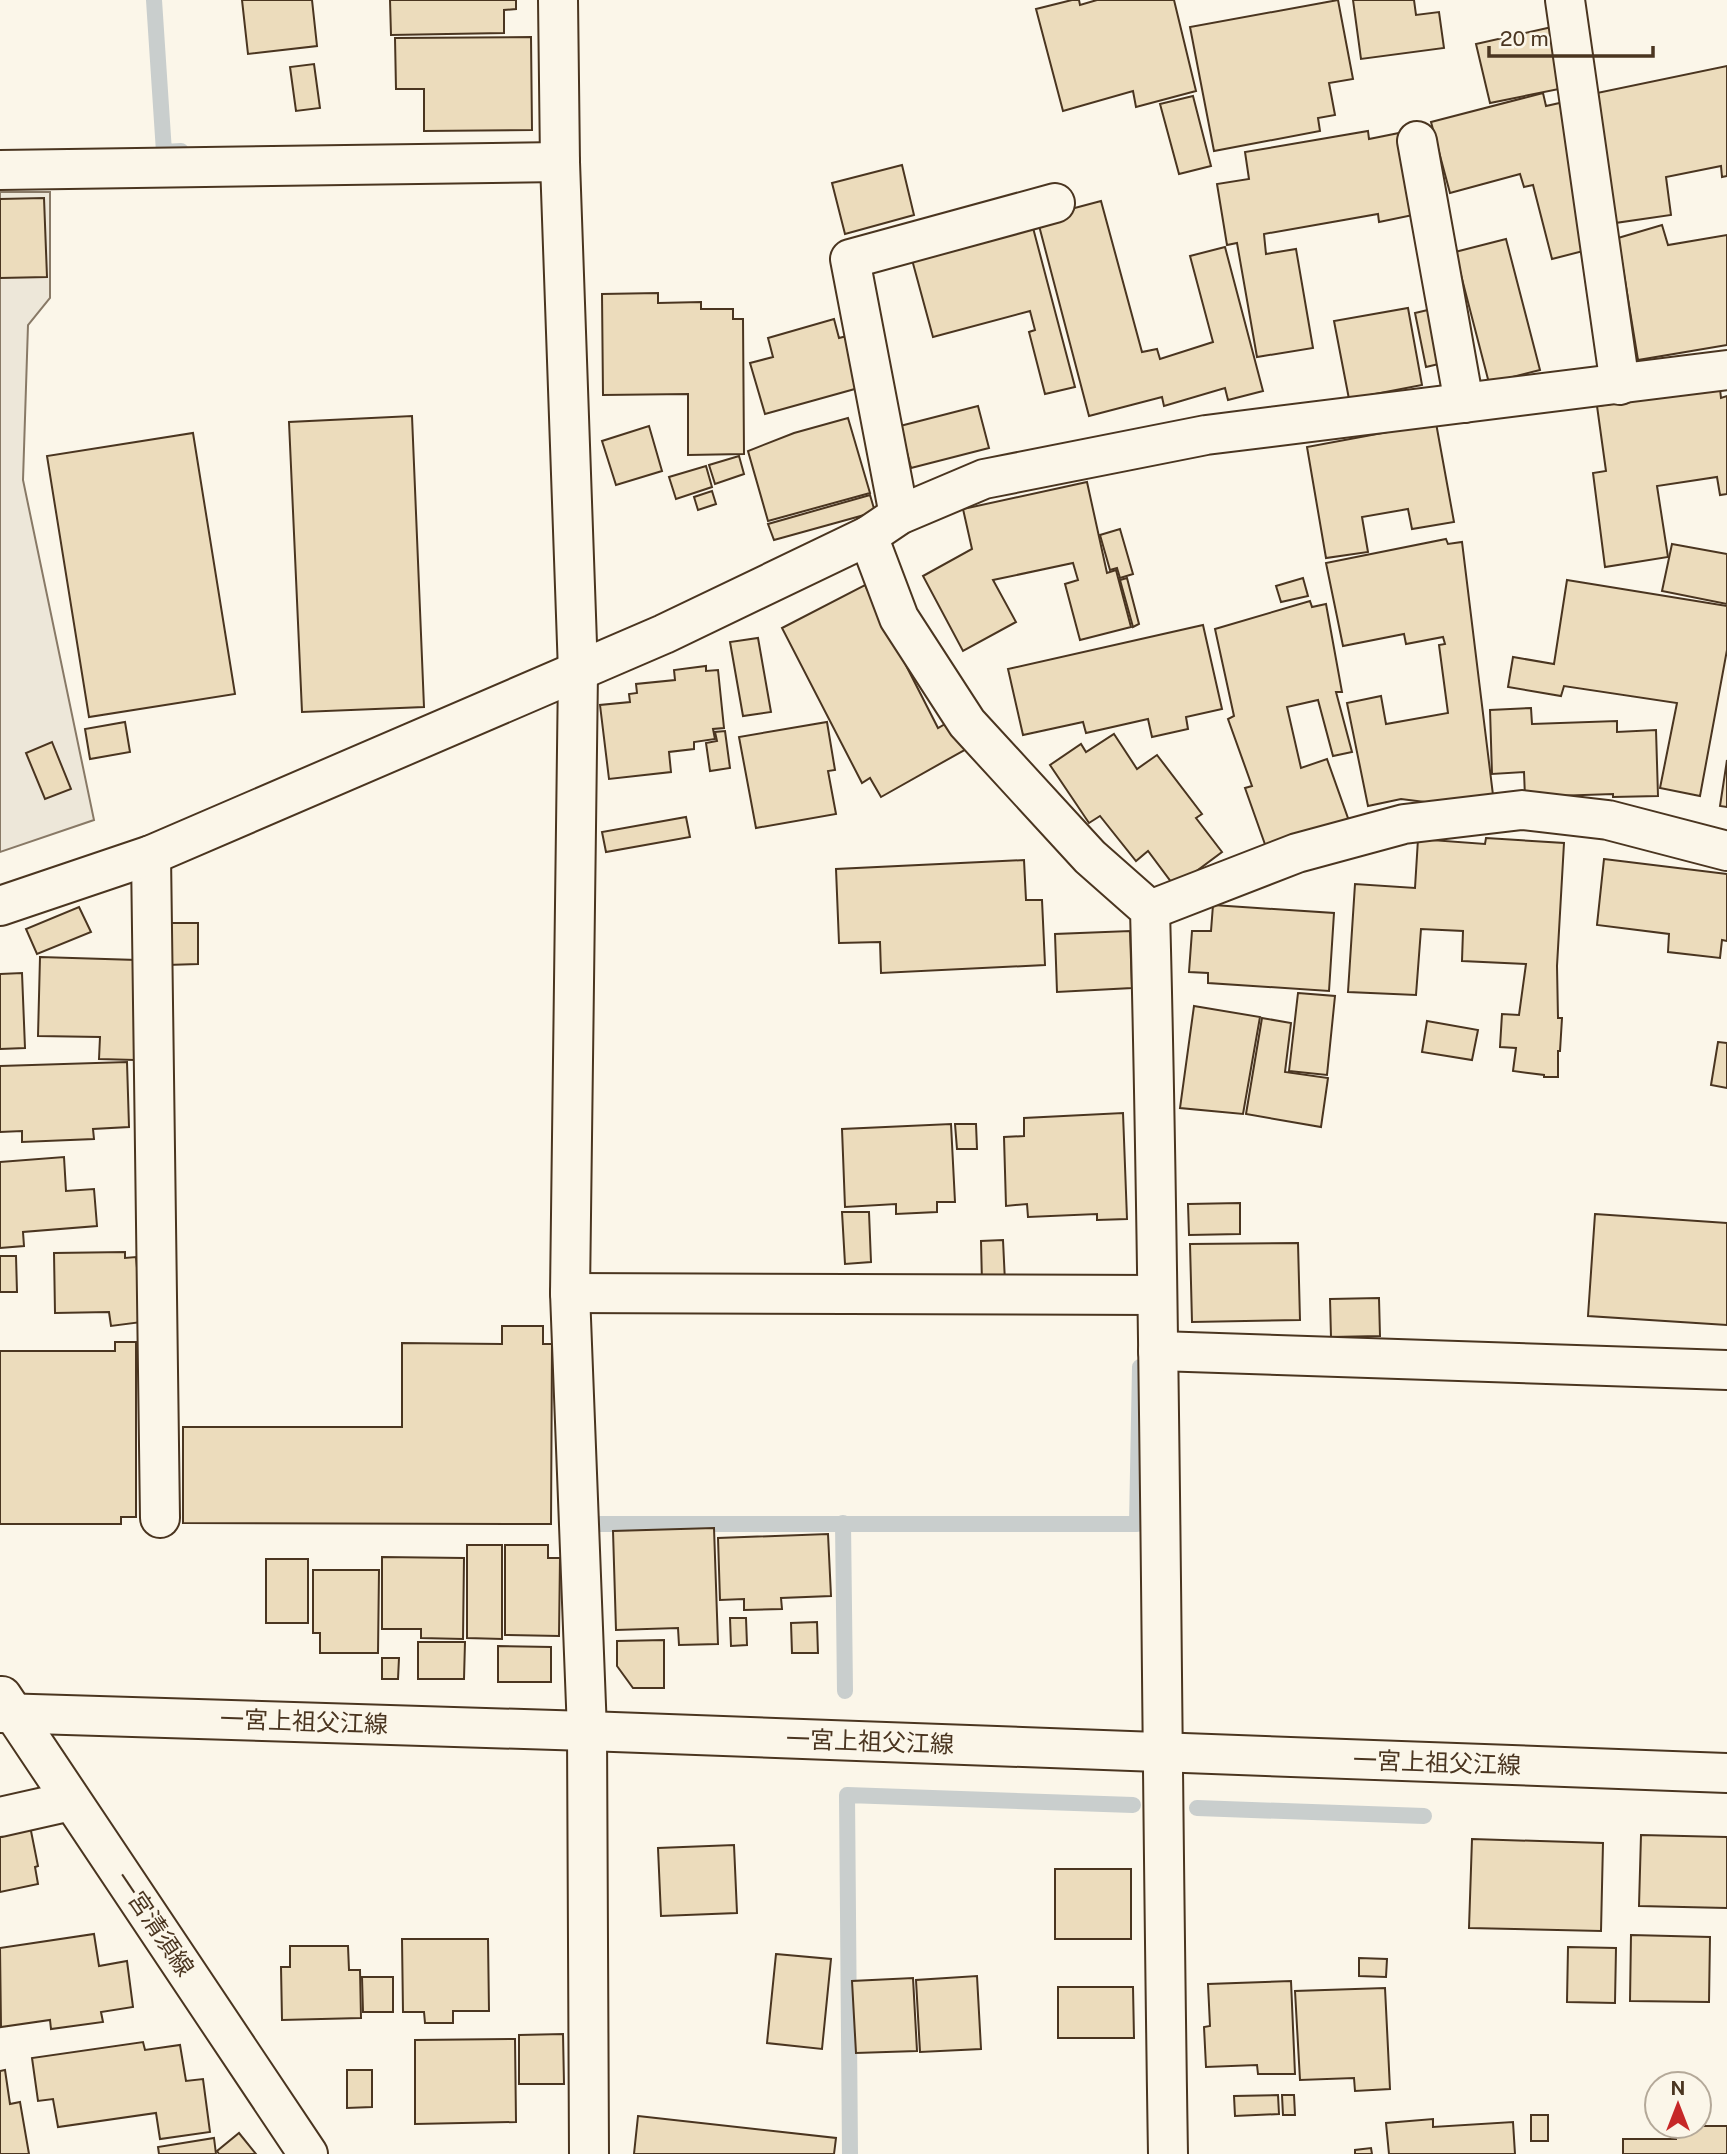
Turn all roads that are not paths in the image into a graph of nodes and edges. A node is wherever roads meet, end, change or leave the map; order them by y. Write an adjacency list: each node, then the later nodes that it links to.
1 (558, 0): 4 (street)
2 (1565, 0): 8 (street)
3 (1417, 141): 9 (street)
4 (560, 162): 5 (street); 11 (street)
5 (0, 170)
6 (1055, 203): 10 (street)
7 (1727, 370): 8 (street)
8 (1620, 385): 9 (street)
9 (1464, 403): 10 (street)
10 (883, 525): 11 (street); 15 (street)
11 (578, 671): 13 (street); 16 (street)
12 (1727, 851): 15 (street)
13 (151, 855): 14 (street); 20 (street)
14 (0, 906)
15 (1150, 910): 17 (street)
16 (570, 1293): 17 (street); 22 (street)
17 (1157, 1294): 18 (street)
18 (1158, 1351): 19 (street); 23 (street)
19 (1727, 1370)
20 (159, 1518)
21 (5, 1706): 22 (street, 一宮上祖父江線); 25 (street, 一宮清須線)
22 (587, 1731): 23 (street, 一宮上祖父江線); 28 (street)
23 (1161, 1753): 24 (street, 一宮上祖父江線); 29 (street)
24 (1727, 1773)
25 (71, 1801): 26 (street); 27 (street, 一宮清須線)
26 (0, 1817)
27 (308, 2154)
28 (589, 2154)
29 (1168, 2154)

